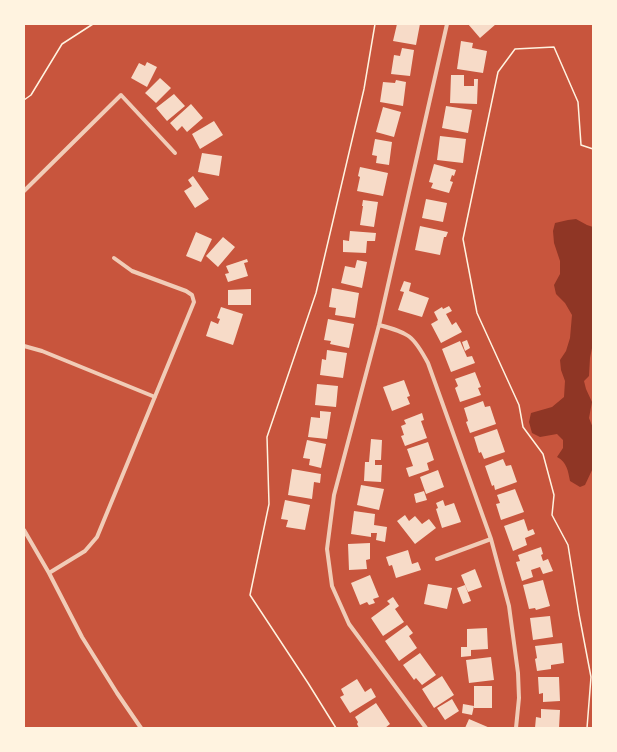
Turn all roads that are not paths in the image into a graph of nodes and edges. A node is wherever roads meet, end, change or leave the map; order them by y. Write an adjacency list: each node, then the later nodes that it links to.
1 (447, 24): 5 (street)
2 (175, 153): 3 (street)
3 (24, 191)
4 (114, 258): 7 (street)
5 (378, 325): 9 (street); 13 (street)
6 (24, 346): 7 (street)
7 (155, 397): 11 (street)
8 (24, 530): 11 (street)
9 (490, 539): 10 (street); 14 (street)
10 (437, 559)
11 (49, 573): 12 (street)
12 (141, 728)
13 (426, 728)
14 (516, 728)

